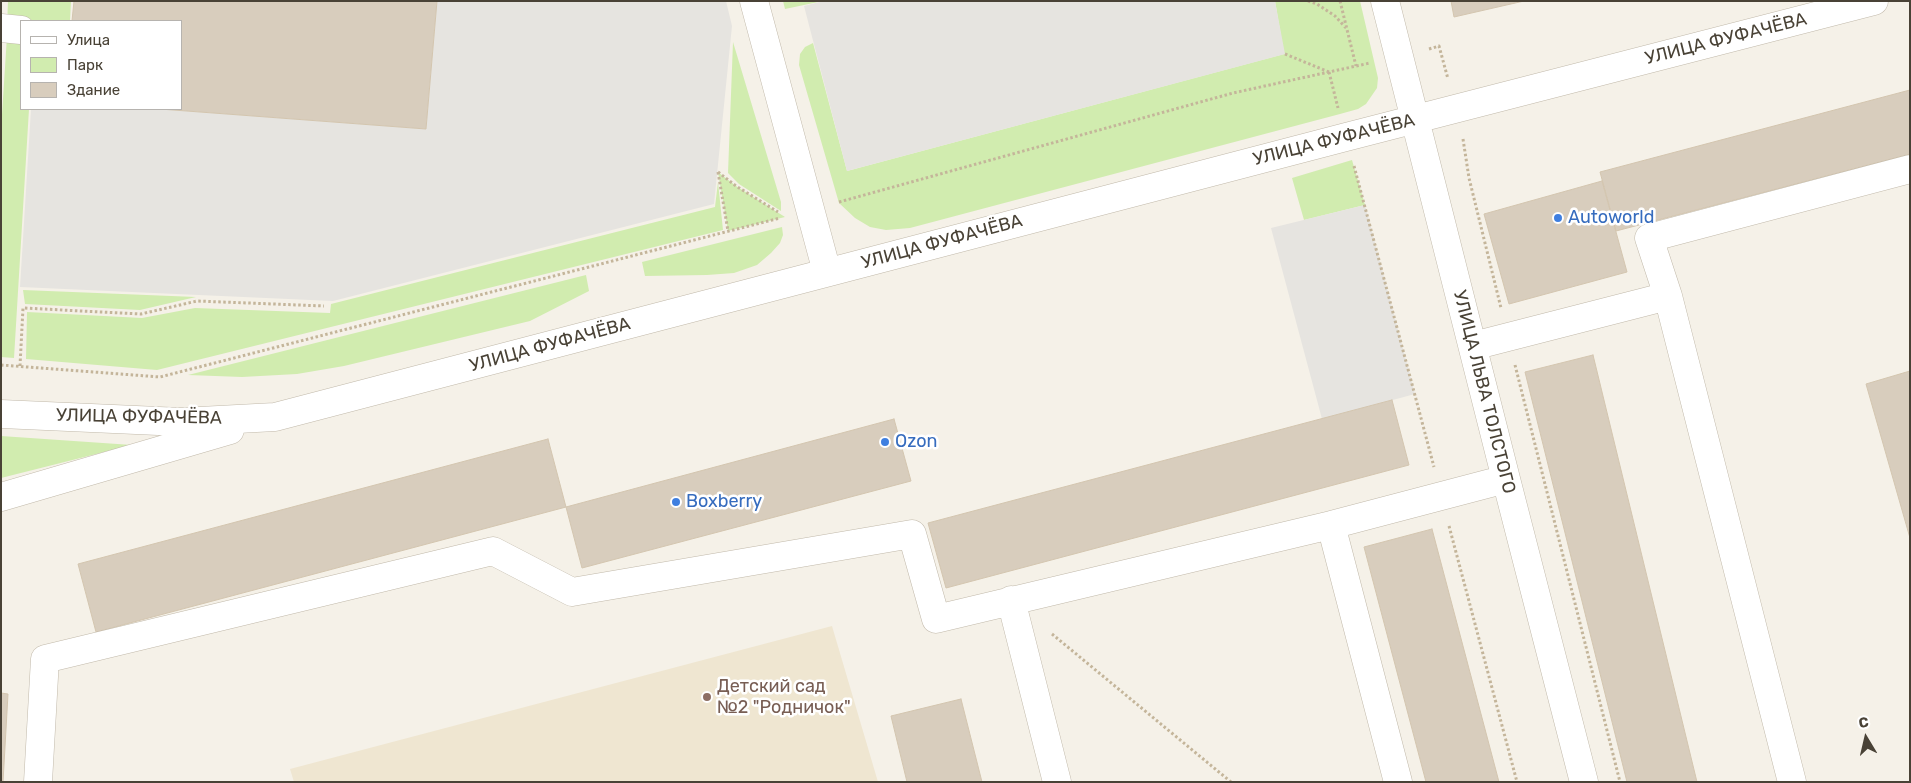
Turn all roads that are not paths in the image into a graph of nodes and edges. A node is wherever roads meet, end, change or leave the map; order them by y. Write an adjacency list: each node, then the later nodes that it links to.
1 (754, 1): 8 (street)
2 (1385, 1): 6 (street, УЛИЦА ЛЬВА ТОЛСТОГО)
3 (1874, 1): 6 (street, УЛИЦА ФУФАЧЁВА)
4 (1, 28): 5 (street)
5 (20, 30)
6 (1415, 119): 8 (street, УЛИЦА ФУФАЧЁВА); 10 (street, УЛИЦА ЛЬВА ТОЛСТОГО)
7 (1910, 169): 9 (street)
8 (827, 272): 12 (street, УЛИЦА ФУФАЧЁВА)
9 (1668, 296): 10 (street); 21 (street)
10 (1473, 346): 13 (street, УЛИЦА ЛЬВА ТОЛСТОГО)
11 (1, 414): 12 (street, УЛИЦА ФУФАЧЁВА)
12 (275, 417): 14 (street)
13 (1506, 479): 15 (street); 20 (street, УЛИЦА ЛЬВА ТОЛСТОГО)
14 (1, 496)
15 (1331, 525): 16 (street); 19 (street)
16 (1011, 600): 17 (street); 18 (street)
17 (38, 782)
18 (1056, 782)
19 (1398, 782)
20 (1584, 782)
21 (1792, 782)

